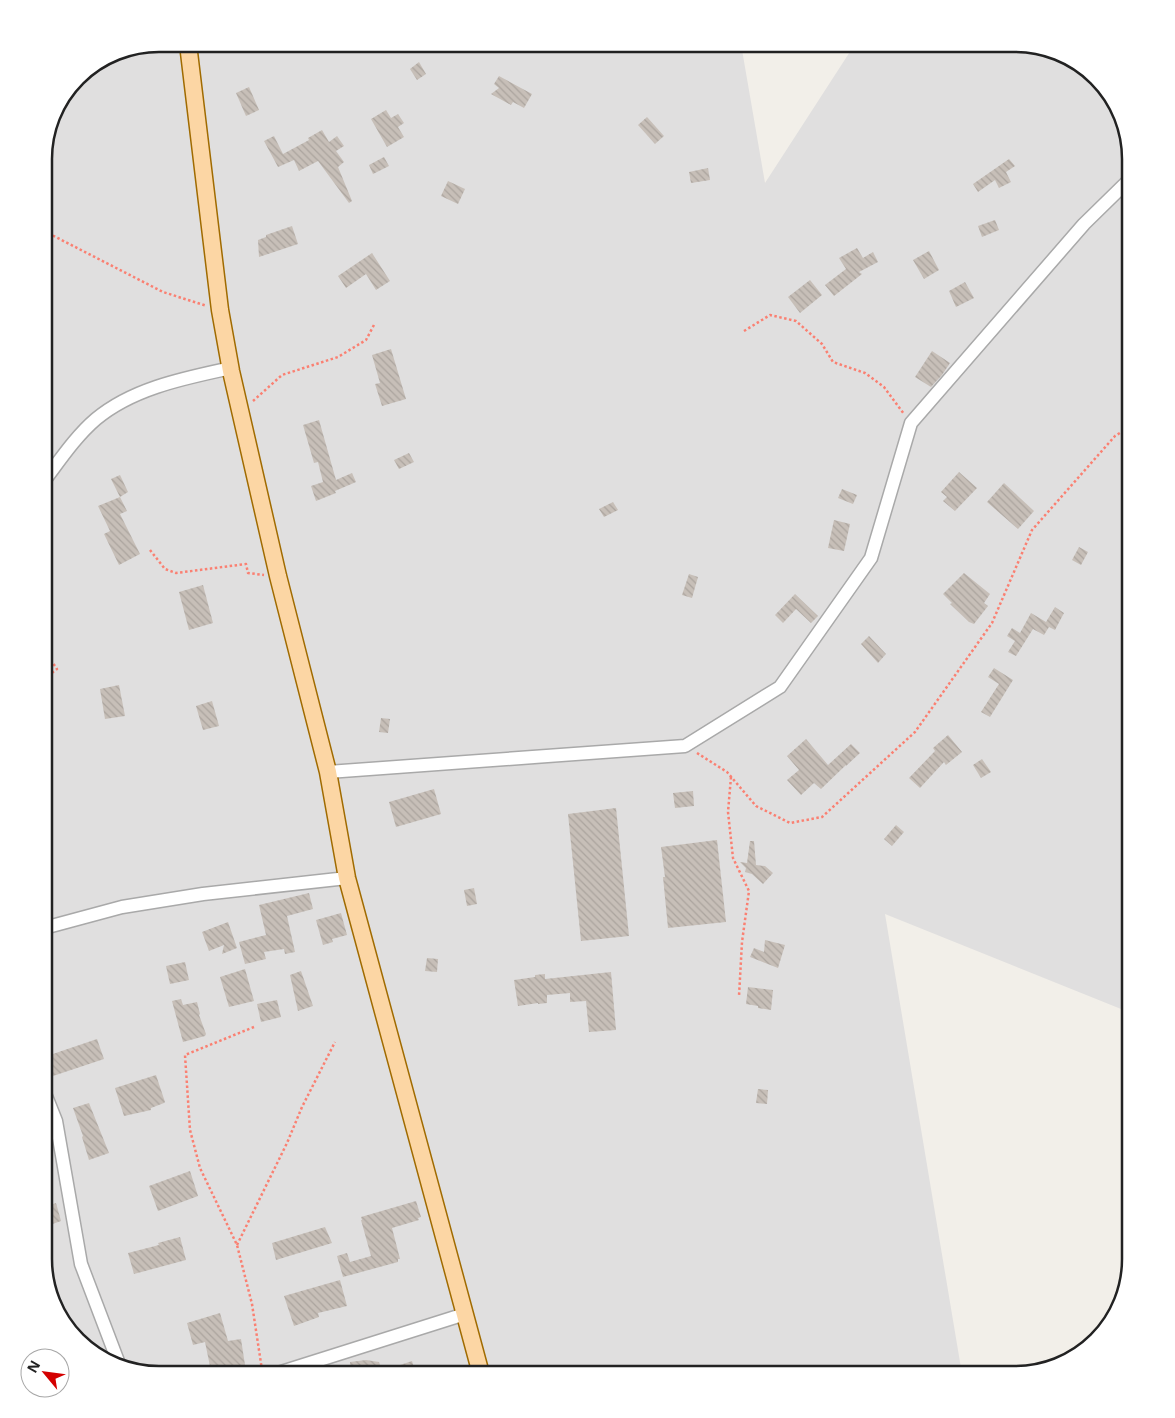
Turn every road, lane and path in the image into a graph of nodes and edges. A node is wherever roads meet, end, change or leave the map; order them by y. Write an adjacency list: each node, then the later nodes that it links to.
1 (189, 53): 4 (main road)
2 (1122, 187): 9 (street)
3 (53, 236): 4 (path)
4 (220, 310): 7 (main road)
5 (375, 323): 8 (path)
6 (744, 331): 9 (path)
7 (231, 368): 8 (main road); 11 (street)
8 (241, 412): 13 (main road)
9 (910, 423): 16 (street)
10 (1122, 432): 18 (path)
11 (53, 469)
12 (150, 550): 13 (path)
13 (278, 576): 17 (main road)
14 (53, 663): 15 (path)
15 (53, 672)
16 (685, 746): 17 (street); 18 (path)
17 (328, 772): 19 (main road)
18 (731, 777): 21 (path)
19 (347, 878): 20 (street); 26 (main road)
20 (52, 926)
21 (739, 996)
22 (254, 1027): 25 (path)
23 (335, 1042): 25 (path)
24 (52, 1111): 27 (street)
25 (237, 1245): 28 (path)
26 (465, 1314): 29 (street); 30 (main road)
27 (116, 1356)
28 (262, 1366)
29 (300, 1366)
30 (479, 1366)

